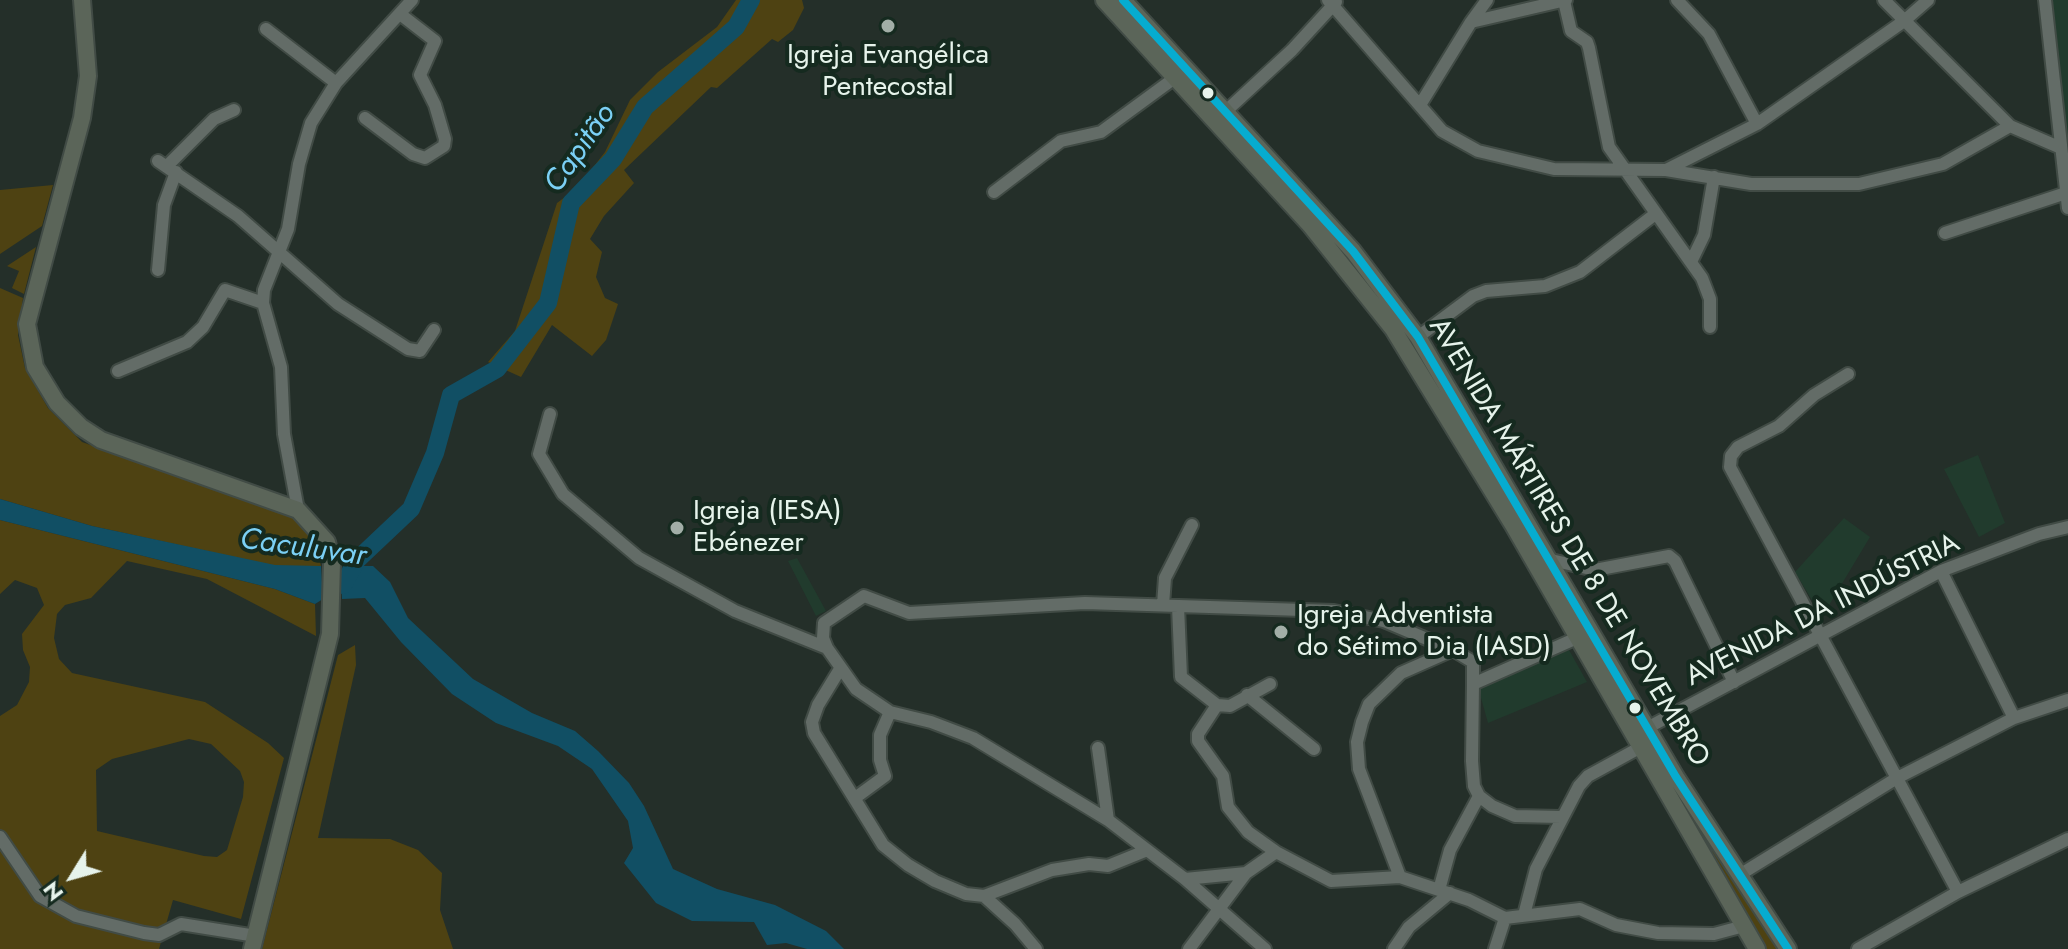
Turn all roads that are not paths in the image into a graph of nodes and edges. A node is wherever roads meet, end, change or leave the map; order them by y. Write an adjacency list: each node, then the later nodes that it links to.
1 (82, 0): 44 (main road)
2 (412, 0): 12 (street)
3 (1104, 0): 16 (main road, AVENIDA MÁRTIRES DE 8 DE NOVEMBRO)
4 (1123, 0): 20 (main road, AVENIDA MÁRTIRES DE 8 DE NOVEMBRO)
5 (1487, 0): 14 (street)
6 (1565, 0): 14 (street); 26 (street)
7 (1677, 0): 22 (street)
8 (1884, 0): 13 (street)
9 (1928, 0): 13 (street)
10 (2045, 0): 24 (street)
11 (1333, 2): 18 (street); 20 (street)
12 (400, 14): 17 (street); 21 (street)
13 (1904, 21): 22 (street); 23 (street)
14 (1471, 22): 18 (street)
15 (266, 29): 17 (street)
16 (1176, 77): 29 (street); 52 (main road, AVENIDA MÁRTIRES DE 8 DE NOVEMBRO)
17 (336, 83): 34 (street)
18 (1420, 105): 26 (street)
19 (234, 110): 25 (street)
20 (1225, 112): 40 (main road, AVENIDA MÁRTIRES DE 8 DE NOVEMBRO)
21 (365, 118)
22 (1757, 124): 27 (street)
23 (2010, 126): 24 (street); 28 (street)
24 (2061, 148): 30 (street)
25 (167, 166): 34 (street); 36 (street)
26 (1623, 170): 27 (street); 32 (street)
27 (1666, 170): 28 (street)
28 (1714, 177): 35 (street)
29 (994, 192)
30 (2066, 193): 31 (street); 33 (street)
31 (2068, 208)
32 (1654, 215): 35 (street); 40 (street)
33 (1945, 233)
34 (280, 252): 37 (street); 39 (street)
35 (1691, 262): 38 (street)
36 (158, 270)
37 (263, 303): 41 (street); 44 (street)
38 (1710, 327)
39 (434, 330)
40 (1418, 337): 47 (main road, AVENIDA MÁRTIRES DE 8 DE NOVEMBRO)
41 (118, 371)
42 (1848, 374): 51 (street)
43 (550, 414): 53 (street)
44 (298, 510): 89 (main road)
45 (1192, 525): 49 (street)
46 (2068, 527): 48 (street, AVENIDA DA INDÚSTRIA)
47 (1551, 560): 56 (street); 64 (main road, AVENIDA MÁRTIRES DE 8 DE NOVEMBRO)
48 (1941, 571): 51 (street, AVENIDA DA INDÚSTRIA); 63 (street)
49 (1163, 605): 50 (street); 53 (street)
50 (1178, 606): 54 (street); 61 (street)
51 (1821, 637): 56 (street, AVENIDA DA INDÚSTRIA); 68 (street)
52 (1577, 638): 58 (street); 65 (main road, AVENIDA MÁRTIRES DE 8 DE NOVEMBRO)
53 (827, 648): 55 (street)
54 (1453, 650): 58 (street); 79 (street)
55 (840, 669): 62 (street); 70 (street)
56 (1734, 682): 64 (street, AVENIDA DA INDÚSTRIA)
57 (1270, 684): 59 (street)
58 (1473, 684): 69 (street)
59 (1247, 695): 61 (street); 67 (street)
60 (2068, 700): 63 (street)
61 (1217, 705): 76 (street)
62 (890, 712): 70 (street); 72 (street)
63 (2014, 718): 68 (street)
64 (1647, 728): 78 (main road, AVENIDA MÁRTIRES DE 8 DE NOVEMBRO)
65 (1641, 747): 71 (street); 87 (main road, AVENIDA MÁRTIRES DE 8 DE NOVEMBRO)
66 (1098, 748): 72 (street)
67 (1314, 749)
68 (1897, 778): 78 (street); 82 (street)
69 (1479, 796): 71 (street); 81 (street)
70 (855, 798): 83 (street)
71 (1561, 817): 85 (street)
72 (1108, 820): 75 (street)
73 (0, 837): 89 (street)
74 (2068, 839): 82 (street)
75 (1145, 851): 80 (street); 83 (street)
76 (1276, 852): 77 (street); 79 (street)
77 (1246, 873): 80 (street); 84 (street)
78 (1741, 874): 97 (main road, AVENIDA MÁRTIRES DE 8 DE NOVEMBRO)
79 (1400, 877): 81 (street)
80 (1185, 879): 84 (street)
81 (1444, 891): 86 (street); 93 (street)
82 (1958, 892): 98 (street)
83 (984, 896): 90 (street)
84 (1219, 911): 91 (street); 92 (street)
85 (1524, 915): 86 (street); 88 (street)
86 (1505, 918): 94 (street)
87 (1744, 926): 88 (street); 96 (main road, AVENIDA MÁRTIRES DE 8 DE NOVEMBRO)
88 (1714, 934): 95 (street)
89 (254, 943)
90 (1036, 949)
91 (1189, 949)
92 (1265, 949)
93 (1394, 949)
94 (1495, 949)
95 (1718, 949)
96 (1757, 949)
97 (1788, 949)
98 (1858, 949)

